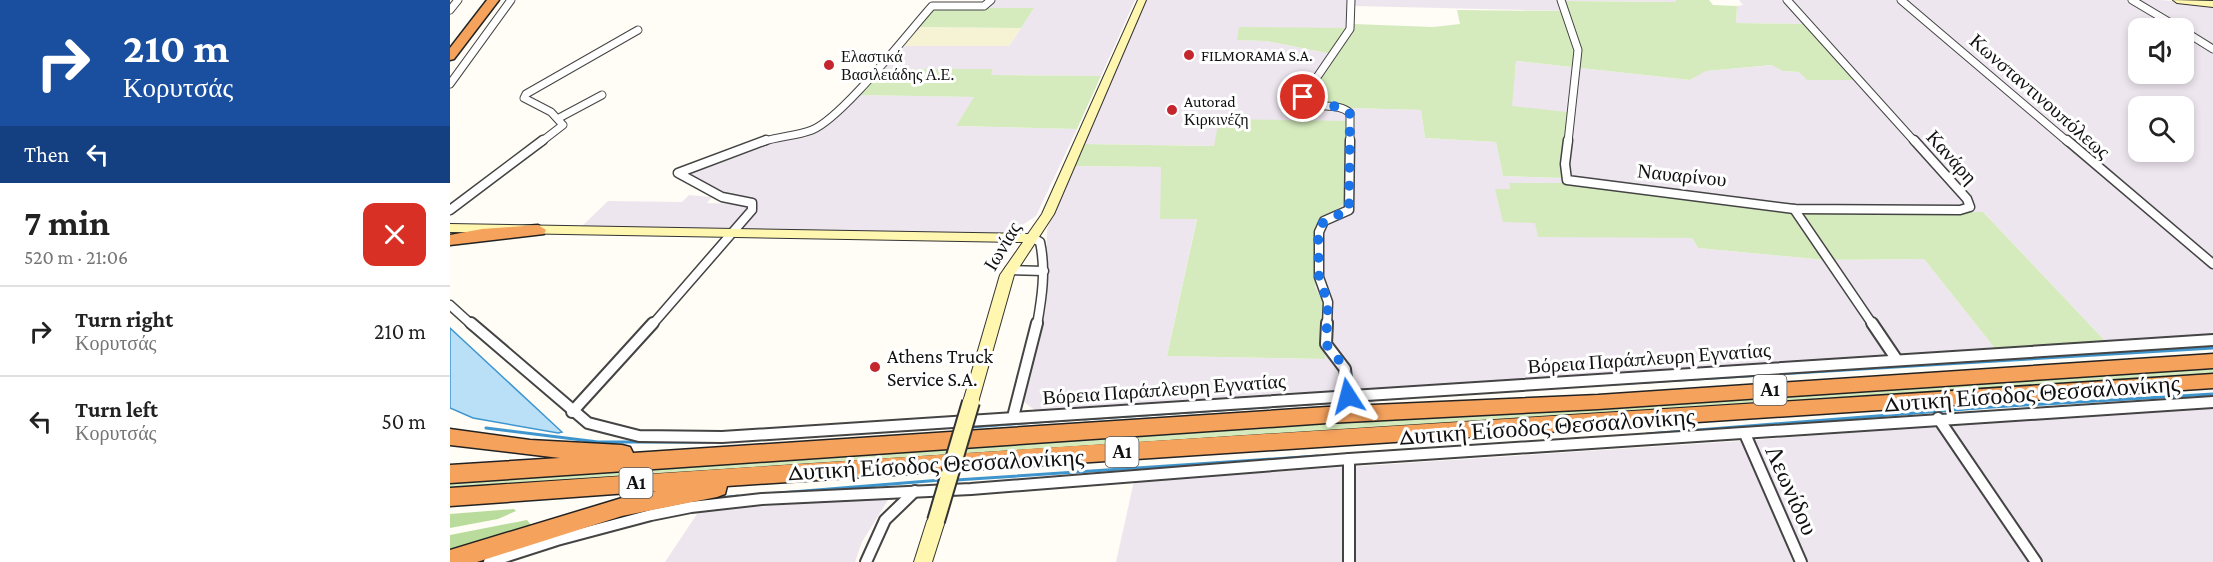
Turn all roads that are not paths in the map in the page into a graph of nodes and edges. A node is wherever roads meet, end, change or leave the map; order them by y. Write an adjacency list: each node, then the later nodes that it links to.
1 (458, 0): 14 (street)
2 (480, 0): 17 (highway)
3 (494, 0): 20 (highway)
4 (511, 0): 21 (street)
5 (991, 0): 28 (street)
6 (1142, 0): 29 (street, Ιωνίας)
7 (1352, 0): 39 (street)
8 (1561, 0): 24 (street, Ναυαρίνου)
9 (1786, 0): 24 (street, Κανάρη)
10 (1901, 0): 31 (street, Κωνσταντινουπόλεως)
11 (2132, 0): 15 (street)
12 (2177, 0): 13 (street)
13 (2213, 4)
14 (450, 9)
15 (2162, 18)
16 (638, 30): 23 (street)
17 (450, 36)
18 (2194, 37): 19 (street)
19 (2213, 49)
20 (450, 56)
21 (450, 84)
22 (602, 95): 23 (street)
23 (559, 117): 25 (street)
24 (1794, 209): 36 (street)
25 (450, 210)
26 (450, 228): 27 (street)
27 (538, 230): 28 (street); 30 (highway)
28 (731, 233): 29 (street); 41 (street)
29 (1033, 238): 32 (street, Ιωνίας); 33 (street)
30 (450, 240)
31 (2213, 264)
32 (1009, 270): 33 (street); 55 (street, Ιωνίας, bridge)
33 (1044, 271): 42 (street)
34 (450, 305): 41 (street, Βόρεια Παράπλευρη Εγνατίας)
35 (2213, 340): 36 (street, Βόρεια Παράπλευρη Εγνατίας)
36 (1897, 360): 39 (street, Βόρεια Παράπλευρη Εγνατίας)
37 (2213, 361): 46 (highway, Δυτική Είσοδος Θεσσαλονίκης / Α1)
38 (2213, 381): 48 (highway, Δυτική Είσοδος Θεσσαλονίκης / Α1)
39 (1348, 396): 42 (street, Βόρεια Παράπλευρη Εγνατίας)
40 (2213, 402): 43 (street)
41 (572, 412): 42 (street, Βόρεια Παράπλευρη Εγνατίας)
42 (1013, 417)
43 (1938, 418): 44 (street); 58 (street)
44 (1745, 434): 47 (street); 57 (street, Λεωνίδου)
45 (450, 437): 46 (highway)
46 (759, 455): 49 (highway, Δυτική Είσοδος Θεσσαλονίκης / Α1)
47 (1349, 459): 50 (street); 56 (street)
48 (821, 470): 51 (highway, Δυτική Είσοδος Θεσσαλονίκης / Α1); 52 (highway)
49 (450, 474)
50 (915, 491): 53 (street); 54 (street)
51 (450, 496)
52 (450, 560)
53 (489, 562)
54 (866, 562)
55 (923, 562)
56 (1348, 562)
57 (1801, 562)
58 (2036, 562)

